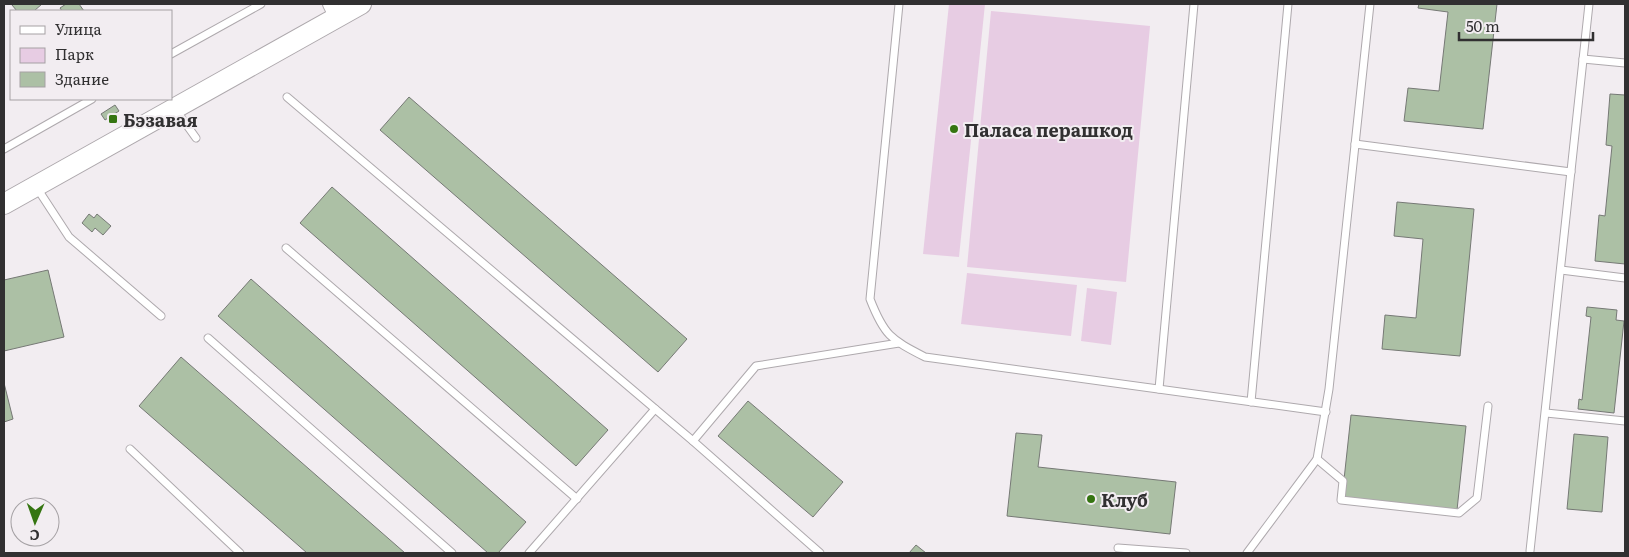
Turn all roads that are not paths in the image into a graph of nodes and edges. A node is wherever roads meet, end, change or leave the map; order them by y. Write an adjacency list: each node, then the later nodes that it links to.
1 (261, 4): 9 (lane)
2 (361, 4): 8 (main road)
3 (899, 4): 26 (lane)
4 (1194, 4): 27 (lane)
5 (1288, 4): 28 (lane)
6 (1370, 4): 16 (lane)
7 (1589, 4): 10 (lane)
8 (333, 11): 14 (main road)
9 (172, 53)
10 (1583, 58): 11 (lane); 18 (lane)
11 (1625, 63)
12 (287, 97): 30 (lane)
13 (90, 100): 17 (lane)
14 (174, 107): 15 (lane); 19 (main road)
15 (196, 138)
16 (1355, 144): 18 (lane); 31 (lane)
17 (4, 149)
18 (1571, 172): 22 (lane)
19 (35, 186): 20 (main road); 24 (lane)
20 (4, 204)
21 (286, 248): 37 (lane)
22 (1561, 270): 23 (lane); 32 (lane)
23 (1625, 278)
24 (162, 316)
25 (208, 338): 41 (lane)
26 (899, 344): 27 (lane); 34 (lane)
27 (1159, 389): 28 (lane)
28 (1251, 402): 31 (lane)
29 (1488, 406): 36 (lane)
30 (655, 408): 34 (lane); 37 (lane)
31 (1326, 412): 36 (lane)
32 (1546, 413): 33 (lane); 39 (lane)
33 (1625, 421)
34 (693, 440): 43 (lane)
35 (130, 449): 40 (lane)
36 (1317, 459): 45 (lane)
37 (577, 499): 42 (lane)
38 (1118, 548): 44 (lane)
39 (1530, 551)
40 (240, 553)
41 (452, 553)
42 (529, 553)
43 (820, 553)
44 (1186, 553)
45 (1248, 553)

